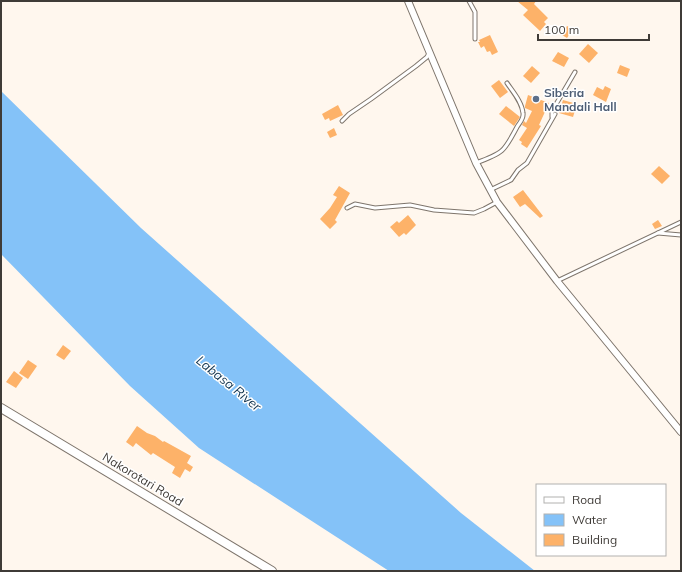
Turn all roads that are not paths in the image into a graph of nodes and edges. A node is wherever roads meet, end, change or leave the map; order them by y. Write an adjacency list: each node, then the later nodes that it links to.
1 (408, 1): 4 (street)
2 (469, 1): 3 (lane)
3 (475, 39)
4 (429, 51): 9 (lane); 10 (street)
5 (575, 72): 8 (lane)
6 (507, 83): 10 (lane)
7 (555, 114): 8 (lane)
8 (551, 119): 11 (lane)
9 (342, 120)
10 (476, 163): 11 (street)
11 (490, 190): 12 (street)
12 (497, 202): 13 (lane); 17 (street)
13 (347, 208)
14 (681, 222): 15 (lane)
15 (656, 233): 16 (lane); 17 (lane)
16 (681, 235)
17 (557, 281): 19 (street)
18 (1, 408): 20 (street, Nakorotari Road)
19 (681, 432)
20 (272, 571)

